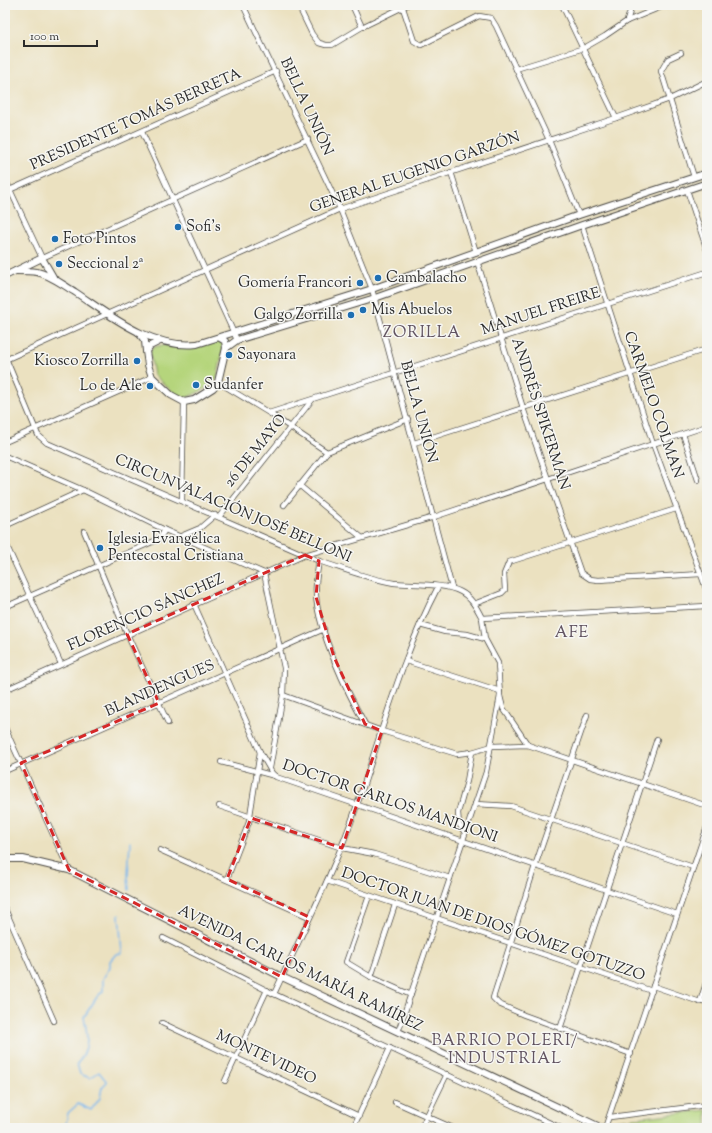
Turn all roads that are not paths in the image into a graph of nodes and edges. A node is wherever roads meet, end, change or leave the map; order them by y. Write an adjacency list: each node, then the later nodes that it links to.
1 (243, 5): 13 (street, BELLA UNIÓN)
2 (298, 5): 9 (street)
3 (352, 5): 9 (street)
4 (562, 5): 10 (street)
5 (632, 5): 8 (street)
6 (666, 5): 8 (street)
7 (404, 6): 9 (street); 12 (street)
8 (627, 21): 10 (street)
9 (362, 27)
10 (584, 48): 12 (street); 16 (street)
11 (681, 53): 15 (street)
12 (516, 69): 19 (street)
13 (276, 71): 17 (street, PRESIDENTE TOMÁS BERRETA); 18 (street, BELLA UNIÓN)
14 (707, 81): 15 (street, GENERAL EUGENIO GARZÓN)
15 (670, 99): 16 (street, GENERAL EUGENIO GARZÓN); 22 (street)
16 (616, 118): 19 (street, GENERAL EUGENIO GARZÓN)
17 (142, 132): 26 (street, PRESIDENTE TOMÁS BERRETA); 27 (street)
18 (308, 139): 27 (street); 28 (street, BELLA UNIÓN)
19 (550, 140): 20 (street, GENERAL EUGENIO GARZÓN); 29 (street)
20 (451, 172): 28 (street, GENERAL EUGENIO GARZÓN); 32 (street)
21 (707, 173): 22 (main road)
22 (694, 177): 29 (main road)
23 (5, 179): 26 (street)
24 (707, 183): 25 (main road)
25 (686, 190): 30 (main road); 31 (street)
26 (7, 191): 33 (street)
27 (172, 200): 33 (street); 36 (street)
28 (340, 209): 36 (street, GENERAL EUGENIO GARZÓN); 40 (street, BELLA UNIÓN)
29 (579, 214): 32 (main road)
30 (582, 225): 34 (main road); 42 (street, CARMELO COLMAN)
31 (707, 250)
32 (476, 252): 40 (main road)
33 (42, 258): 35 (main road); 39 (main road)
34 (477, 261): 41 (main road); 46 (street, ANDRÉS SPIKERMAN)
35 (16, 271): 38 (main road); 39 (main road)
36 (205, 271): 43 (street, GENERAL EUGENIO GARZÓN); 45 (street)
37 (707, 272): 42 (street, MANUEL FREIRE)
38 (5, 276)
39 (56, 280): 43 (main road)
40 (372, 290): 41 (street, BELLA UNIÓN); 45 (main road)
41 (375, 298): 48 (main road); 54 (street, BELLA UNIÓN)
42 (607, 303): 46 (street, MANUEL FREIRE); 55 (street, CARMELO COLMAN)
43 (107, 313): 44 (main road); 53 (street, GENERAL EUGENIO GARZÓN)
44 (139, 332): 49 (main road); 52 (main road)
45 (233, 333): 47 (main road); 48 (street)
46 (502, 337): 54 (street, MANUEL FREIRE); 60 (street, ANDRÉS SPIKERMAN)
47 (220, 338): 49 (main road); 50 (main road)
48 (237, 340): 50 (main road)
49 (160, 341): 52 (main road)
50 (226, 348): 57 (main road)
51 (707, 349): 55 (street)
52 (146, 351): 56 (main road)
53 (5, 358): 64 (street, CIRCUNVALACIÓN JOSÉ BELLONI)
54 (396, 372): 58 (street, MANUEL FREIRE); 62 (street, BELLA UNIÓN)
55 (630, 374): 60 (street); 69 (street, CARMELO COLMAN)
56 (152, 377): 59 (main road); 64 (street)
57 (218, 382): 59 (main road); 61 (street)
58 (312, 400): 61 (street, MANUEL FREIRE); 65 (street, 26 DE MAYO)
59 (184, 402): 76 (street)
60 (523, 408): 68 (street); 72 (street, ANDRÉS SPIKERMAN)
61 (269, 413): 65 (street)
62 (408, 418): 68 (street, BELLA UNIÓN); 70 (street)
63 (707, 426): 66 (street, FLORENCIO SÁNCHEZ)
64 (36, 428): 67 (street); 76 (street, CIRCUNVALACIÓN JOSÉ BELLONI)
65 (291, 428): 70 (street); 79 (street, 26 DE MAYO)
66 (683, 434): 69 (street, FLORENCIO SÁNCHEZ); 73 (street)
67 (5, 442)
68 (414, 443): 80 (street, BELLA UNIÓN)
69 (653, 444): 72 (street, FLORENCIO SÁNCHEZ); 78 (street, CARMELO COLMAN)
70 (327, 452): 74 (street)
71 (5, 456): 75 (street)
72 (548, 480): 80 (street, FLORENCIO SÁNCHEZ); 87 (street, ANDRÉS SPIKERMAN)
73 (698, 480)
74 (299, 485): 77 (street); 85 (street)
75 (83, 490): 81 (street); 82 (street)
76 (182, 501): 79 (street, CIRCUNVALACIÓN JOSÉ BELLONI)
77 (284, 505)
78 (676, 509): 87 (street); 92 (street, CARMELO COLMAN)
79 (217, 516): 84 (street, 26 DE MAYO); 88 (street, CIRCUNVALACIÓN JOSÉ BELLONI)
80 (434, 517): 85 (street, FLORENCIO SÁNCHEZ); 94 (street, BELLA UNIÓN)
81 (5, 526)
82 (165, 530): 84 (street); 90 (street)
83 (84, 531): 90 (street)
84 (181, 536): 91 (street)
85 (361, 537): 88 (street, FLORENCIO SÁNCHEZ)
86 (5, 542): 96 (street)
87 (571, 543): 92 (street, ANDRÉS SPIKERMAN); 98 (street)
88 (305, 555): 89 (street, CIRCUNVALACIÓN JOSÉ BELLONI); 91 (street, FLORENCIO SÁNCHEZ)
89 (319, 561): 93 (street, CIRCUNVALACIÓN JOSÉ BELLONI); 103 (street)
90 (98, 565): 96 (street); 104 (street)
91 (264, 573): 97 (street, FLORENCIO SÁNCHEZ); 106 (street)
92 (701, 574): 95 (street, CARMELO COLMAN)
93 (438, 587): 94 (street, CIRCUNVALACIÓN JOSÉ BELLONI); 102 (street)
94 (452, 588): 98 (street, CIRCUNVALACIÓN JOSÉ BELLONI)
95 (707, 591)
96 (29, 596): 100 (street); 108 (street)
97 (194, 604): 104 (street, FLORENCIO SÁNCHEZ); 109 (street, DOCTOR CARLOS MANDIONI)
98 (474, 604): 101 (street, CIRCUNVALACIÓN JOSÉ BELLONI)
99 (707, 606): 101 (street)
100 (5, 607)
101 (482, 618): 105 (street)
102 (420, 625): 105 (street); 107 (street)
103 (324, 629): 106 (street, BLANDENGUES); 116 (street)
104 (127, 634): 108 (street, FLORENCIO SÁNCHEZ); 113 (street)
105 (485, 639): 111 (street)
106 (279, 649): 109 (street, BLANDENGUES); 112 (street)
107 (406, 661): 111 (street); 118 (street)
108 (61, 664): 110 (street, FLORENCIO SÁNCHEZ)
109 (225, 674): 113 (street, BLANDENGUES); 122 (street, DOCTOR CARLOS MANDIONI)
110 (5, 690)
111 (500, 694): 120 (street); 121 (street)
112 (282, 695): 116 (street); 127 (street)
113 (159, 703): 115 (street); 126 (street, BLANDENGUES)
114 (587, 715): 124 (street)
115 (168, 723)
116 (365, 724): 118 (street)
117 (5, 728): 126 (street)
118 (382, 731): 123 (street); 133 (street)
119 (658, 739): 131 (street)
120 (528, 745): 121 (street); 124 (street)
121 (492, 746): 123 (street); 132 (street)
122 (260, 752): 127 (street, DOCTOR CARLOS MANDIONI); 129 (street)
123 (472, 752): 139 (street)
124 (572, 761): 131 (street); 137 (street)
125 (221, 762): 129 (street)
126 (21, 763): 128 (street, BLANDENGUES); 148 (street)
127 (270, 768): 130 (street, DOCTOR CARLOS MANDIONI)
128 (5, 771)
129 (257, 772): 130 (street); 136 (street)
130 (276, 777): 133 (street, DOCTOR CARLOS MANDIONI)
131 (643, 785): 135 (street); 142 (street)
132 (475, 804): 137 (street); 139 (street)
133 (357, 805): 141 (street, DOCTOR CARLOS MANDIONI); 143 (street)
134 (218, 806): 136 (street)
135 (707, 806)
136 (250, 818): 143 (street); 150 (street)
137 (551, 819): 142 (street); 146 (street)
138 (707, 827): 140 (street)
139 (465, 833): 141 (street)
140 (705, 840): 147 (street)
141 (462, 841): 146 (street, DOCTOR CARLOS MANDIONI); 149 (street)
142 (623, 843): 147 (street); 152 (street)
143 (342, 848): 149 (street); 151 (street)
144 (160, 850): 150 (street)
145 (5, 859): 148 (main road, AVENIDA CARLOS MARÍA RAMÍREZ)
146 (535, 866): 152 (street, DOCTOR CARLOS MANDIONI); 160 (street)
147 (693, 867): 156 (street)
148 (69, 870): 162 (main road, AVENIDA CARLOS MARÍA RAMÍREZ)
149 (450, 878): 158 (street)
150 (228, 879): 157 (street)
151 (328, 881): 153 (street, DOCTOR JUAN DE DIOS GÓMEZ GOTUZZO); 157 (street)
152 (607, 890): 156 (street, DOCTOR CARLOS MANDIONI); 161 (street)
153 (368, 896): 154 (street, DOCTOR JUAN DE DIOS GÓMEZ GOTUZZO); 163 (street)
154 (395, 905): 158 (street, DOCTOR JUAN DE DIOS GÓMEZ GOTUZZO); 163 (street)
155 (5, 909): 171 (street)
156 (677, 914): 165 (street)
157 (309, 917): 162 (street)
158 (437, 919): 160 (street, DOCTOR JUAN DE DIOS GÓMEZ GOTUZZO); 168 (street)
159 (163, 938): 166 (street, AVENIDA CARLOS MARÍA RAMÍREZ)
160 (510, 943): 161 (street, DOCTOR JUAN DE DIOS GÓMEZ GOTUZZO); 173 (street)
161 (581, 967): 165 (street, DOCTOR JUAN DE DIOS GÓMEZ GOTUZZO); 173 (street)
162 (282, 977): 167 (street); 174 (main road, AVENIDA CARLOS MARÍA RAMÍREZ)
163 (371, 977): 168 (street)
164 (707, 980): 170 (street)
165 (652, 989): 170 (street, DOCTOR JUAN DE DIOS GÓMEZ GOTUZZO); 176 (street)
166 (267, 990): 167 (street, AVENIDA CARLOS MARÍA RAMÍREZ); 177 (street)
167 (274, 994): 175 (street, AVENIDA CARLOS MARÍA RAMÍREZ)
168 (411, 995): 174 (street)
169 (707, 1001): 170 (street)
170 (700, 1002)
171 (54, 1021)
172 (162, 1022): 177 (street, MONTEVIDEO)
173 (560, 1029): 176 (street)
174 (398, 1032): 189 (main road, AVENIDA CARLOS MARÍA RAMÍREZ)
175 (390, 1048): 178 (street, AVENIDA CARLOS MARÍA RAMÍREZ); 182 (street)
176 (631, 1054): 184 (street)
177 (236, 1057): 179 (street); 182 (street, MONTEVIDEO)
178 (447, 1074): 183 (street); 188 (street, AVENIDA CARLOS MARÍA RAMÍREZ)
179 (225, 1081)
180 (395, 1102): 183 (street)
181 (707, 1105): 184 (street)
182 (359, 1116): 185 (street)
183 (427, 1116): 186 (street); 187 (street)
184 (610, 1117): 190 (street)
185 (353, 1128)
186 (422, 1128)
187 (453, 1128)
188 (561, 1128)
189 (602, 1128)
190 (605, 1128)

